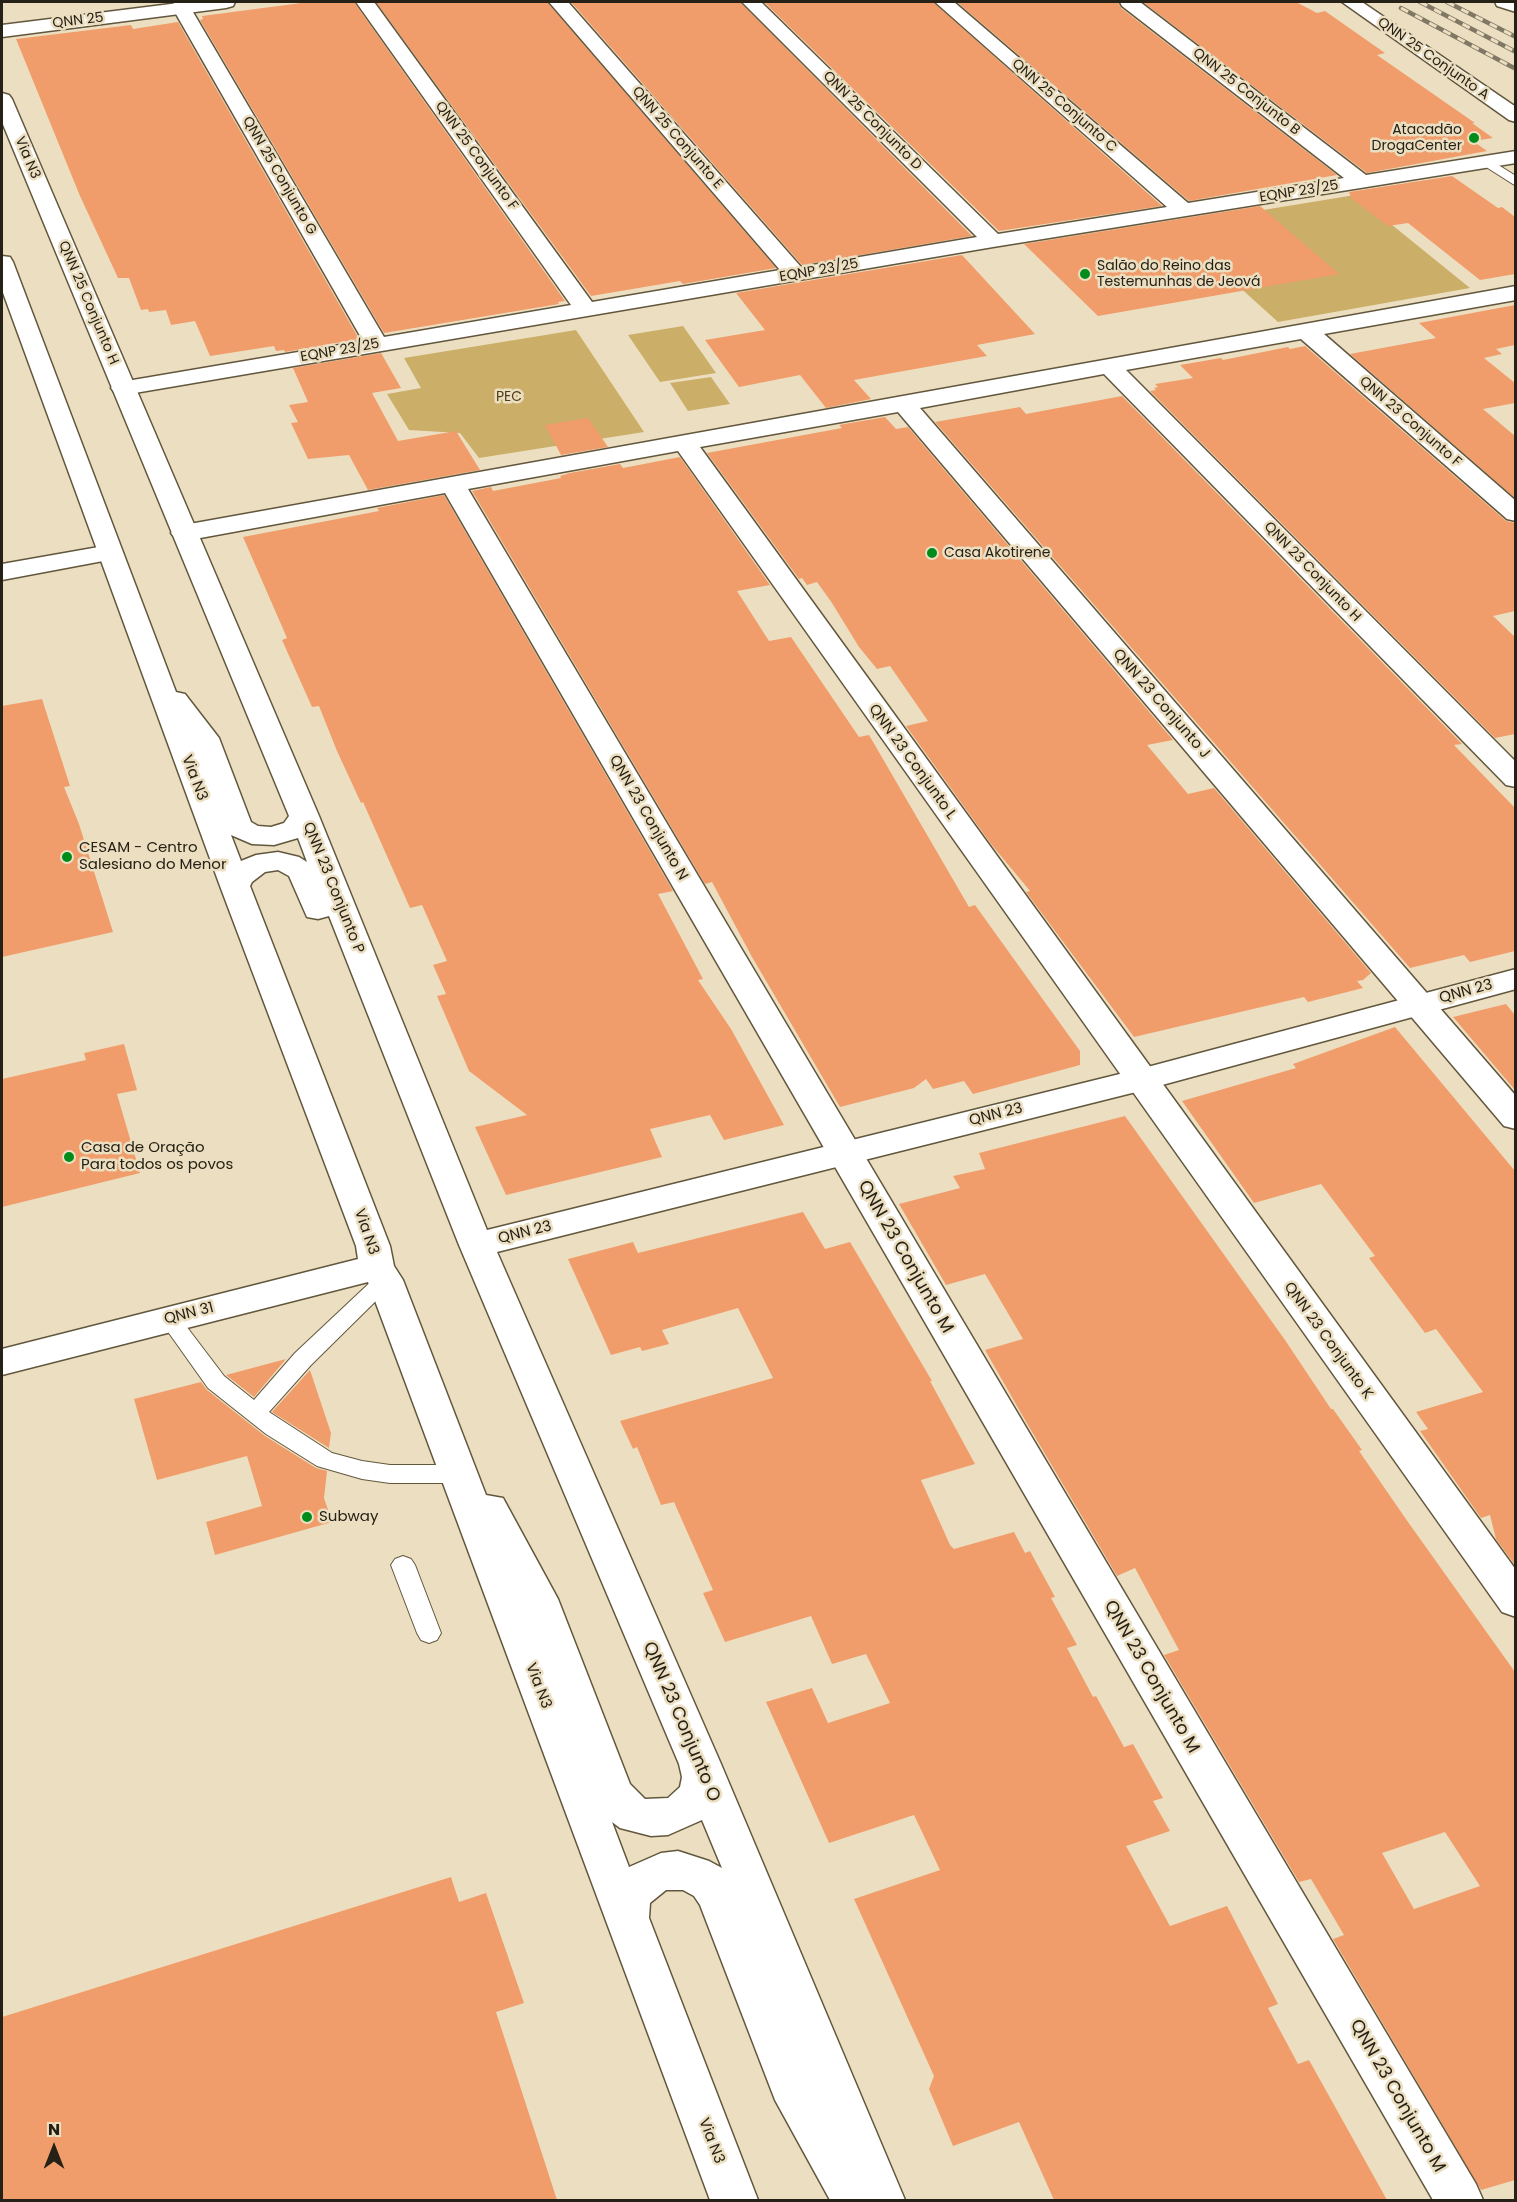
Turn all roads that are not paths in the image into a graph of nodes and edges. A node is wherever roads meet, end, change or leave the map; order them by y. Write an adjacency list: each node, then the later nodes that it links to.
1 (226, 2): 9 (street, QNN 25)
2 (365, 2): 26 (street, QNN 25 Conjunto F)
3 (558, 2): 24 (street, QNN 25 Conjunto E)
4 (751, 2): 22 (street, QNN 25 Conjunto D)
5 (944, 2): 20 (street, QNN 25 Conjunto C)
6 (1129, 2): 18 (street, QNN 25 Conjunto B)
7 (1351, 2): 13 (street, QNN 25 Conjunto A)
8 (1504, 2): 10 (street)
9 (180, 7): 11 (street, QNN 25); 28 (street, QNN 25 Conjunto G)
10 (1515, 8)
11 (2, 31)
12 (2, 99): 14 (street, Via N3)
13 (1515, 116)
14 (6, 126): 21 (street, Via N3)
15 (2, 148): 21 (street)
16 (1515, 157): 17 (street, EQNP 23/25)
17 (1487, 162): 18 (street, EQNP 23/25); 19 (lane)
18 (1362, 182): 20 (street, EQNP 23/25)
19 (1515, 182)
20 (1184, 211): 22 (street, EQNP 23/25)
21 (52, 217): 30 (street, QNN 25 Conjunto H)
22 (993, 241): 24 (street, EQNP 23/25)
23 (2, 262): 36 (street, Via N3)
24 (796, 275): 26 (street, EQNP 23/25)
25 (1510, 299): 27 (street)
26 (586, 310): 28 (street, EQNP 23/25)
27 (1305, 330): 29 (street); 34 (street, QNN 23 Conjunto F)
28 (377, 345): 30 (street, EQNP 23/25)
29 (1109, 366): 31 (street); 39 (street, QNN 23 Conjunto H)
30 (123, 388): 35 (street)
31 (903, 403): 32 (street); 43 (street, QNN 23 Conjunto J)
32 (684, 443): 33 (street); 44 (street, QNN 23 Conjunto L)
33 (452, 484): 35 (street); 47 (street, QNN 23 Conjunto N)
34 (1515, 514)
35 (184, 533): 40 (street, QNN 23 Conjunto P)
36 (110, 553): 37 (street); 38 (street, Via N3)
37 (2, 572)
38 (156, 675): 40 (street); 41 (street, Via N3)
39 (1515, 779)
40 (304, 816): 45 (street, QNN 23 Conjunto P)
41 (235, 886): 45 (street); 49 (street, Via N3)
42 (1515, 979): 43 (street, QNN 23)
43 (1419, 1005): 44 (street, QNN 23); 46 (street, QNN 23 Conjunto J)
44 (1140, 1080): 47 (street, QNN 23); 56 (street, QNN 23 Conjunto K)
45 (415, 1094): 48 (street, QNN 23 Conjunto P)
46 (1515, 1119)
47 (844, 1153): 48 (street, QNN 23); 63 (street, QNN 23 Conjunto M)
48 (476, 1245): 58 (street, QNN 23 Conjunto O)
49 (381, 1273): 50 (street, QNN 31); 52 (street, Via N3); 53 (lane)
50 (170, 1319): 51 (street, QNN 31); 53 (lane)
51 (2, 1362)
52 (431, 1402): 54 (street, Via N3); 58 (street)
53 (255, 1413): 54 (lane)
54 (458, 1474): 59 (street, Via N3)
55 (403, 1565): 57 (lane)
56 (1515, 1601)
57 (429, 1633)
58 (700, 1764): 62 (street, QNN 23 Conjunto O)
59 (627, 1920): 60 (street, Via N3); 61 (street)
60 (734, 2200)
61 (856, 2200)
62 (881, 2200)
63 (1459, 2200)

